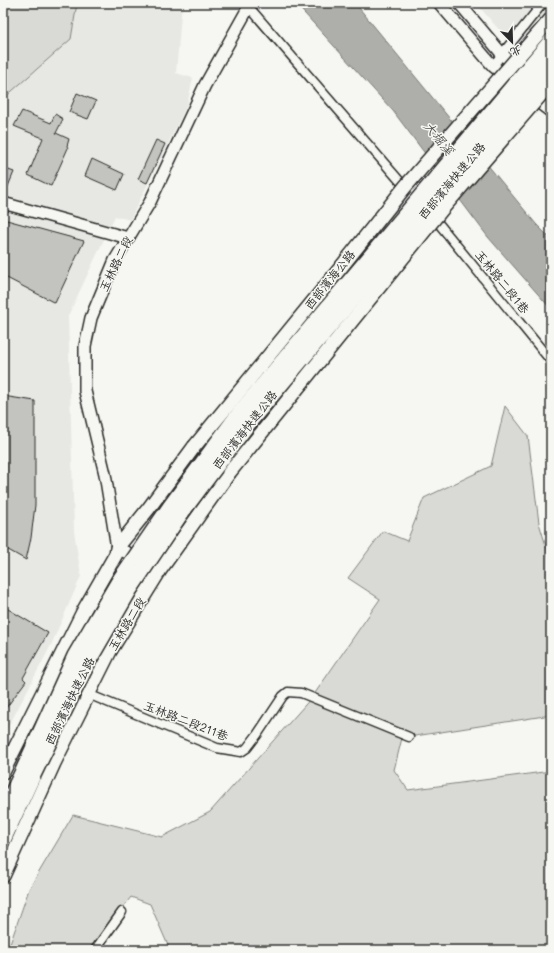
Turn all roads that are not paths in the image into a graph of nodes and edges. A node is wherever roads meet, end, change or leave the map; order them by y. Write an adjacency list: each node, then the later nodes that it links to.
1 (439, 3): 9 (street)
2 (459, 3): 7 (street)
3 (544, 3): 7 (street)
4 (250, 5): 13 (street); 16 (street, 玉林路二段)
5 (551, 19): 13 (main road, 西部濱海公路, bridge)
6 (551, 41): 23 (highway, 西部濱海快速公路, bridge)
7 (502, 54): 9 (street); 11 (street)
8 (551, 62): 23 (highway, 西部濱海快速公路, bridge)
9 (493, 66): 12 (street)
10 (551, 83): 15 (main road, bridge)
11 (551, 99)
12 (551, 112)
13 (405, 187): 18 (main road, 西部濱海公路, bridge)
14 (3, 203): 16 (street)
15 (435, 219): 17 (street, 玉林路二段1巷); 19 (main road, bridge)
16 (128, 238): 18 (street, 玉林路二段)
17 (551, 361)
18 (117, 548): 19 (street); 22 (main road)
19 (160, 570): 20 (main road, 玉林路二段)
20 (88, 694): 21 (street, 玉林路二段211巷); 26 (main road, 玉林路二段)
21 (409, 738)
22 (3, 772)
23 (28, 773): 24 (highway, 西部濱海快速公路); 25 (highway, 西部濱海快速公路)
24 (3, 813)
25 (3, 840)
26 (3, 876)
27 (122, 912): 28 (street)
28 (95, 950)

